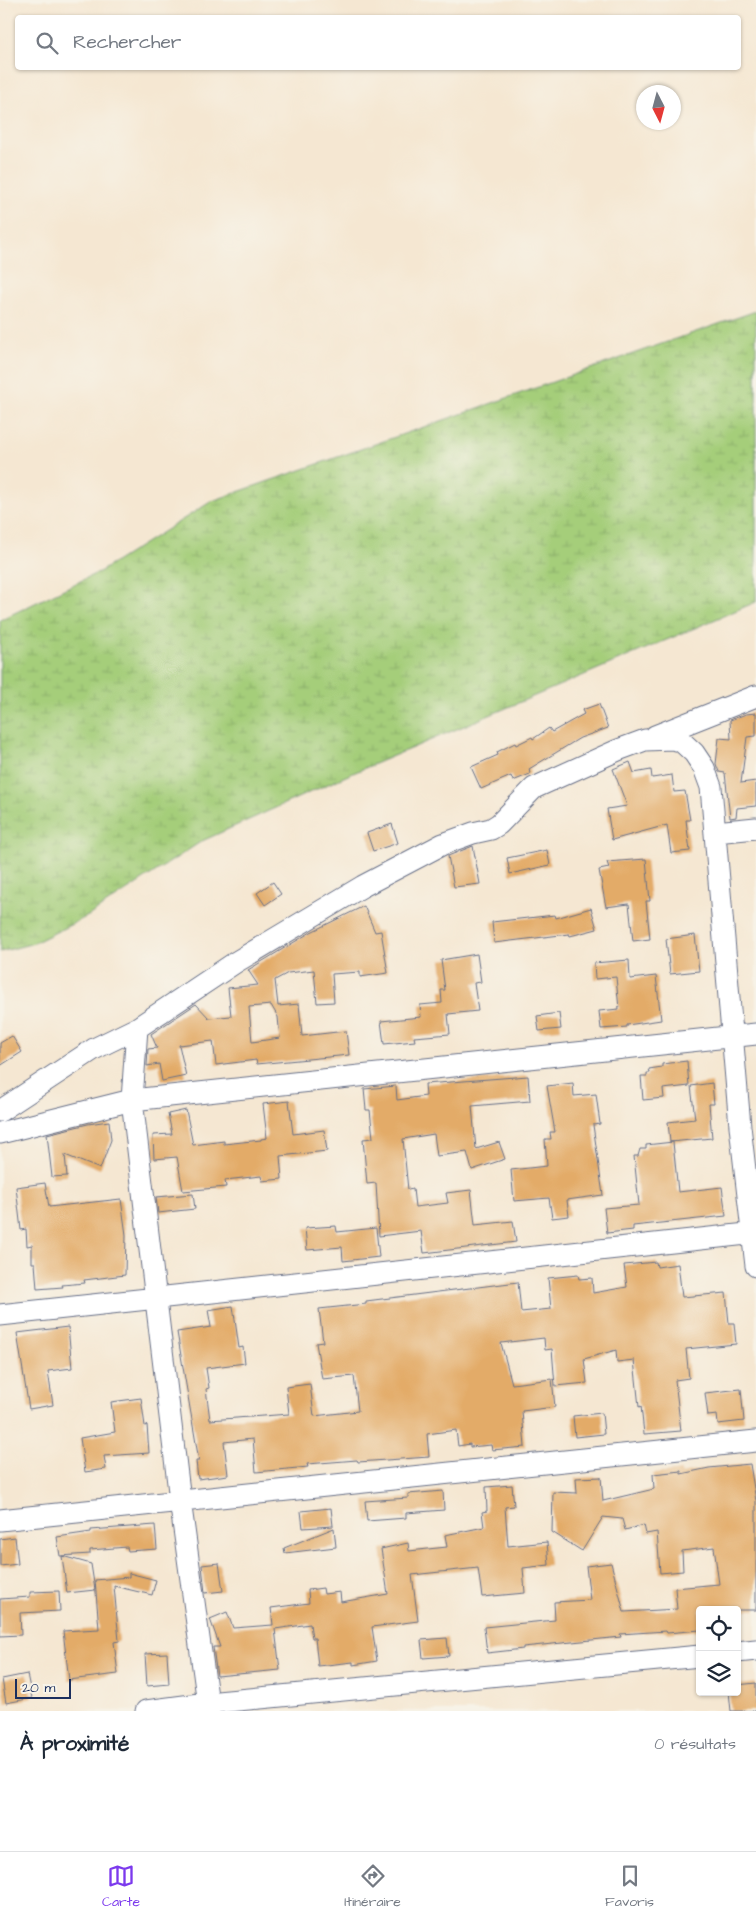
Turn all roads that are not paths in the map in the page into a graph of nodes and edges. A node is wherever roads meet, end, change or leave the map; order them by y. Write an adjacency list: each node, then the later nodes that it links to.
1 (756, 696): 2 (street)
2 (645, 740): 4 (street); 5 (street)
3 (756, 828): 4 (street)
4 (715, 832): 7 (street)
5 (137, 1028): 8 (street); 9 (street)
6 (756, 1034): 7 (street)
7 (733, 1036): 8 (street); 11 (street)
8 (132, 1100): 10 (street); 13 (street)
9 (0, 1111)
10 (0, 1133)
11 (754, 1233): 12 (street); 13 (street)
12 (756, 1266)
13 (157, 1298): 14 (street); 16 (street)
14 (0, 1315)
15 (756, 1440): 16 (street)
16 (180, 1500): 17 (street); 21 (street)
17 (0, 1520)
18 (756, 1650): 19 (street)
19 (741, 1652)
20 (696, 1656): 21 (street)
21 (208, 1707): 22 (street)
22 (146, 1711)

